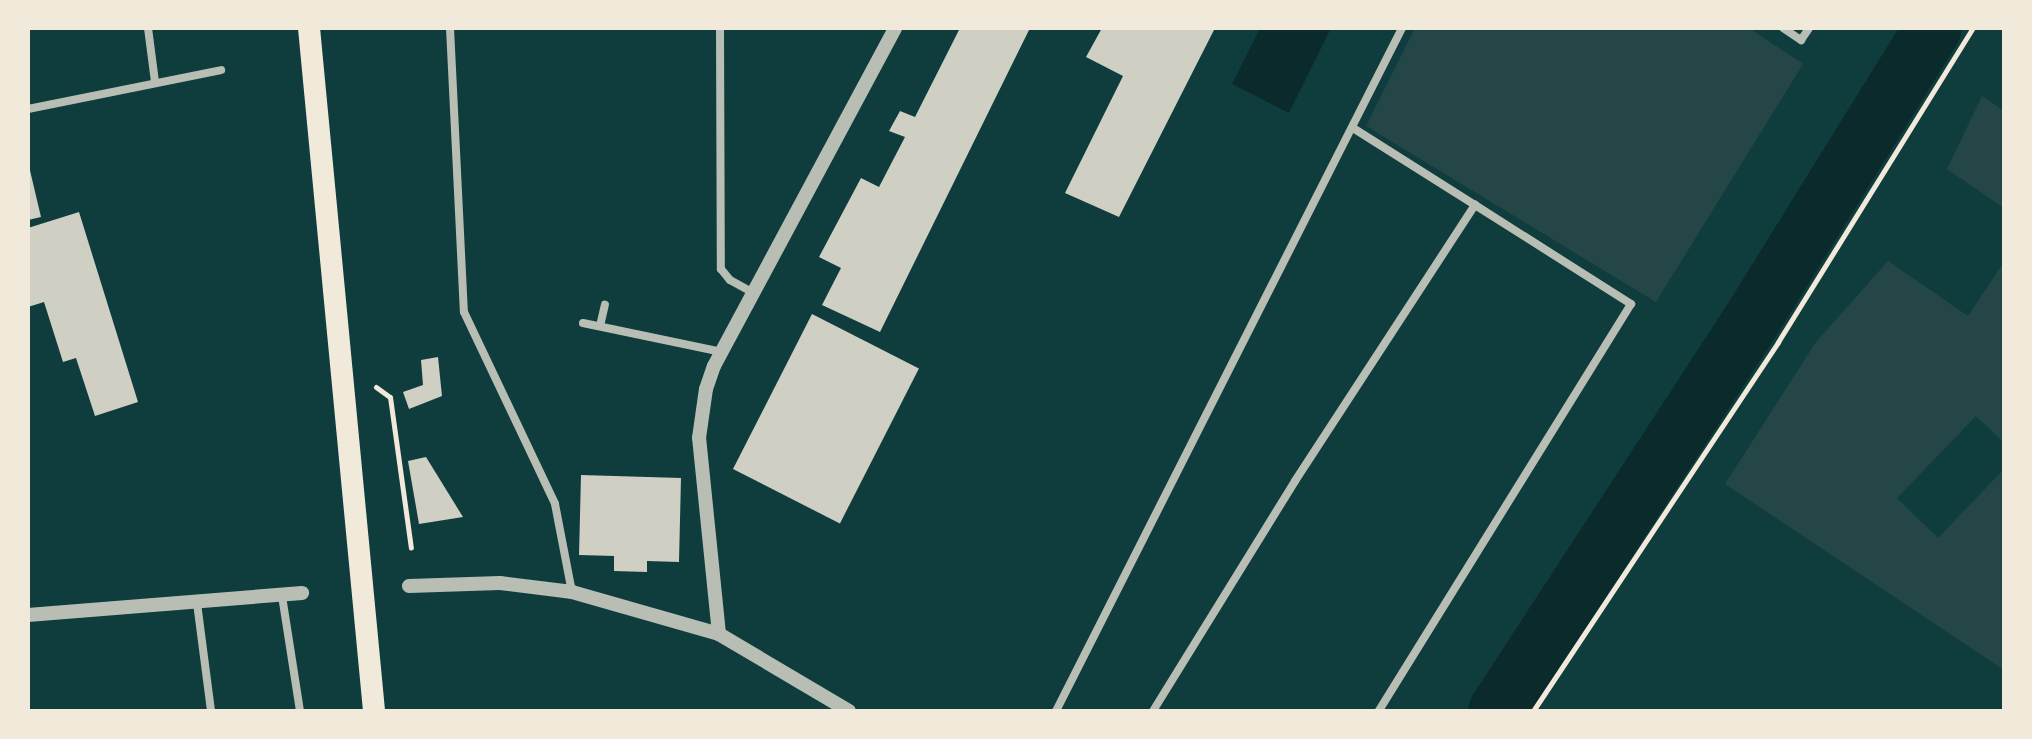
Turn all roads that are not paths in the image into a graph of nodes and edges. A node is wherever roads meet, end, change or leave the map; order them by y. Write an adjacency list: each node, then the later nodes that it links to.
1 (148, 28): 10 (street)
2 (309, 28): 28 (highway)
3 (450, 28): 20 (street)
4 (720, 28): 14 (street)
5 (895, 28): 14 (street)
6 (1402, 28): 12 (street)
7 (1783, 28): 8 (street)
8 (1809, 28)
9 (221, 70): 10 (street)
10 (155, 82): 11 (street)
11 (28, 109)
12 (1353, 128): 13 (street); 30 (street)
13 (1475, 205): 31 (street); 32 (street)
14 (753, 293): 18 (street)
15 (605, 305): 17 (street)
16 (583, 323): 17 (street)
17 (600, 326): 18 (street)
18 (722, 352): 25 (street)
19 (409, 586): 20 (street)
20 (572, 592): 25 (street)
21 (302, 593): 22 (street)
22 (282, 596): 23 (street); 27 (street)
23 (197, 603): 24 (street); 26 (street)
24 (28, 615)
25 (719, 634): 29 (street)
26 (211, 711)
27 (300, 711)
28 (374, 711)
29 (849, 711)
30 (1056, 711)
31 (1153, 711)
32 (1379, 711)

